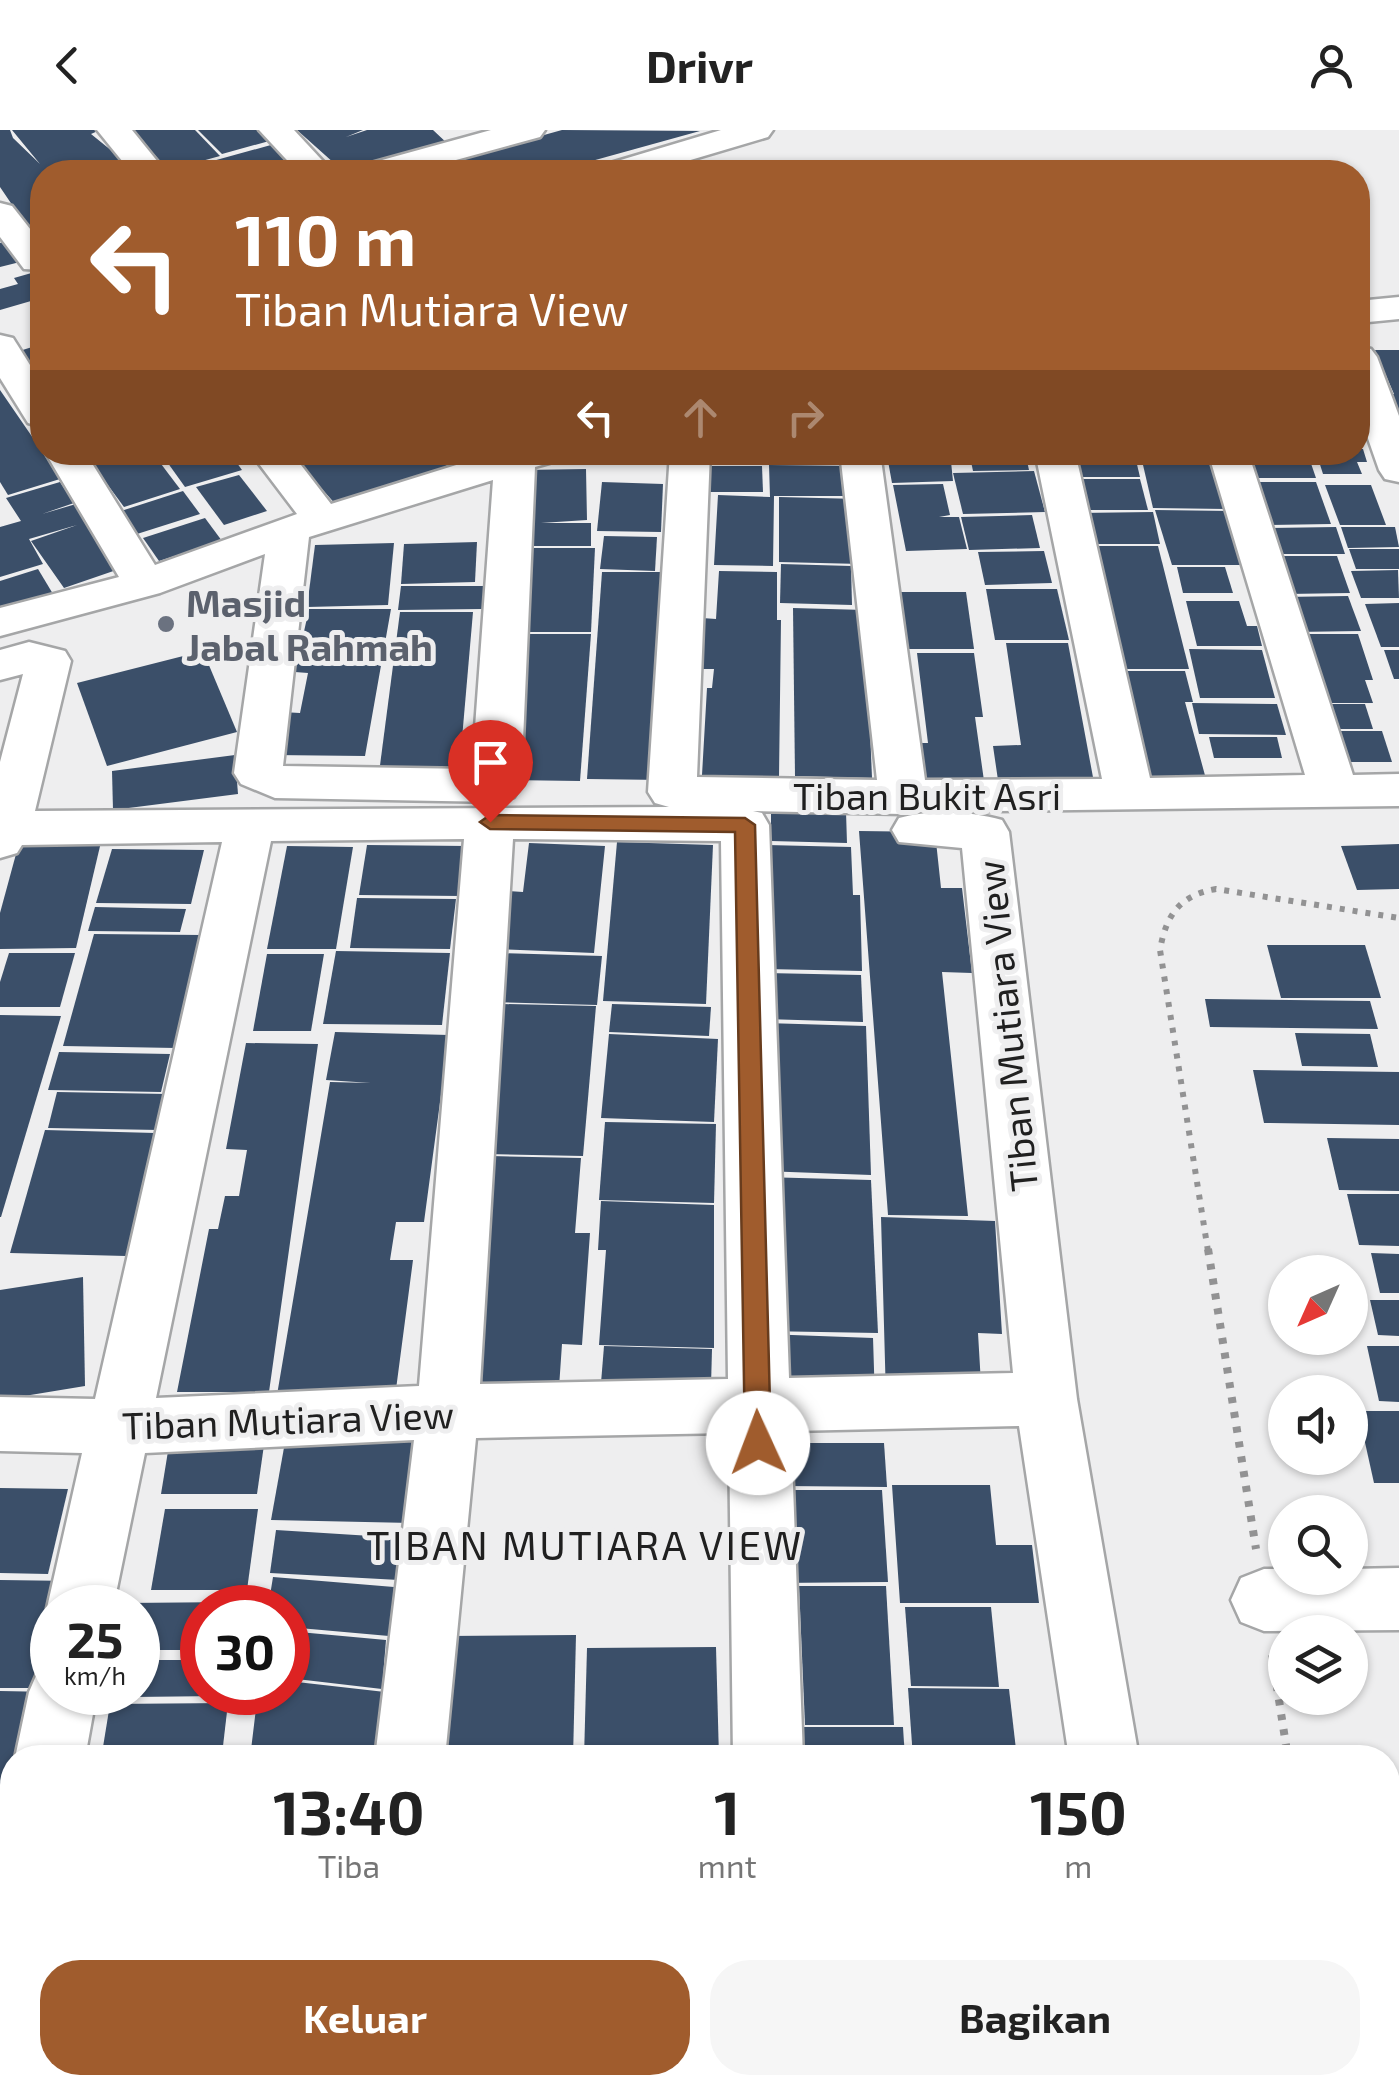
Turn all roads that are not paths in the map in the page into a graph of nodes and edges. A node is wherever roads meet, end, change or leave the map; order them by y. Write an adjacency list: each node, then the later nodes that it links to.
1 (114, 130): 6 (street)
2 (276, 130): 7 (street)
3 (528, 130): 5 (street)
4 (756, 130): 9 (street)
5 (458, 138): 8 (street)
6 (139, 160)
7 (305, 160)
8 (405, 160)
9 (701, 160)
10 (0, 213): 11 (street)
11 (30, 248)
12 (30, 263): 13 (street)
13 (0, 271)
14 (1399, 308): 15 (street)
15 (1370, 311)
16 (9, 339): 17 (street)
17 (30, 388)
18 (1370, 390): 27 (street)
19 (73, 465): 29 (street)
20 (276, 465): 28 (street)
21 (486, 465): 28 (street)
22 (501, 465): 37 (street)
23 (689, 465): 33 (street)
24 (862, 465): 35 (street)
25 (1058, 465): 34 (street)
26 (1232, 465): 32 (street)
27 (1399, 470)
28 (306, 526): 29 (street); 36 (street)
29 (145, 584): 30 (street)
30 (10, 648): 39 (street)
31 (1399, 790): 32 (street, Tiban Bukit Asri)
32 (1334, 791): 34 (street, Tiban Bukit Asri)
33 (672, 792): 35 (street, Tiban Bukit Asri); 37 (street, Tiban Bukit Asri)
34 (1129, 792): 35 (street, Tiban Bukit Asri)
35 (902, 798)
36 (263, 804): 37 (street, Tiban Mutiara View); 39 (street, Tiban Mutiara View); 44 (street)
37 (493, 804): 38 (street, Tiban Mutiara View); 42 (street)
38 (745, 825): 40 (street, Tiban Mutiara View); 41 (street)
39 (4, 835)
40 (1046, 1399): 41 (street, Tiban Mutiara View); 52 (street, Tiban Mutiara View)
41 (756, 1404): 42 (street, Tiban Mutiara View); 51 (street)
42 (448, 1412): 44 (street, Tiban Mutiara View); 50 (street)
43 (0, 1424): 44 (street, Tiban Mutiara View)
44 (117, 1426): 45 (street)
45 (85, 1585)
46 (1399, 1599): 47 (street)
47 (1264, 1600)
48 (58, 1715): 49 (street)
49 (53, 1745)
50 (411, 1745)
51 (768, 1745)
52 (1102, 1745)

